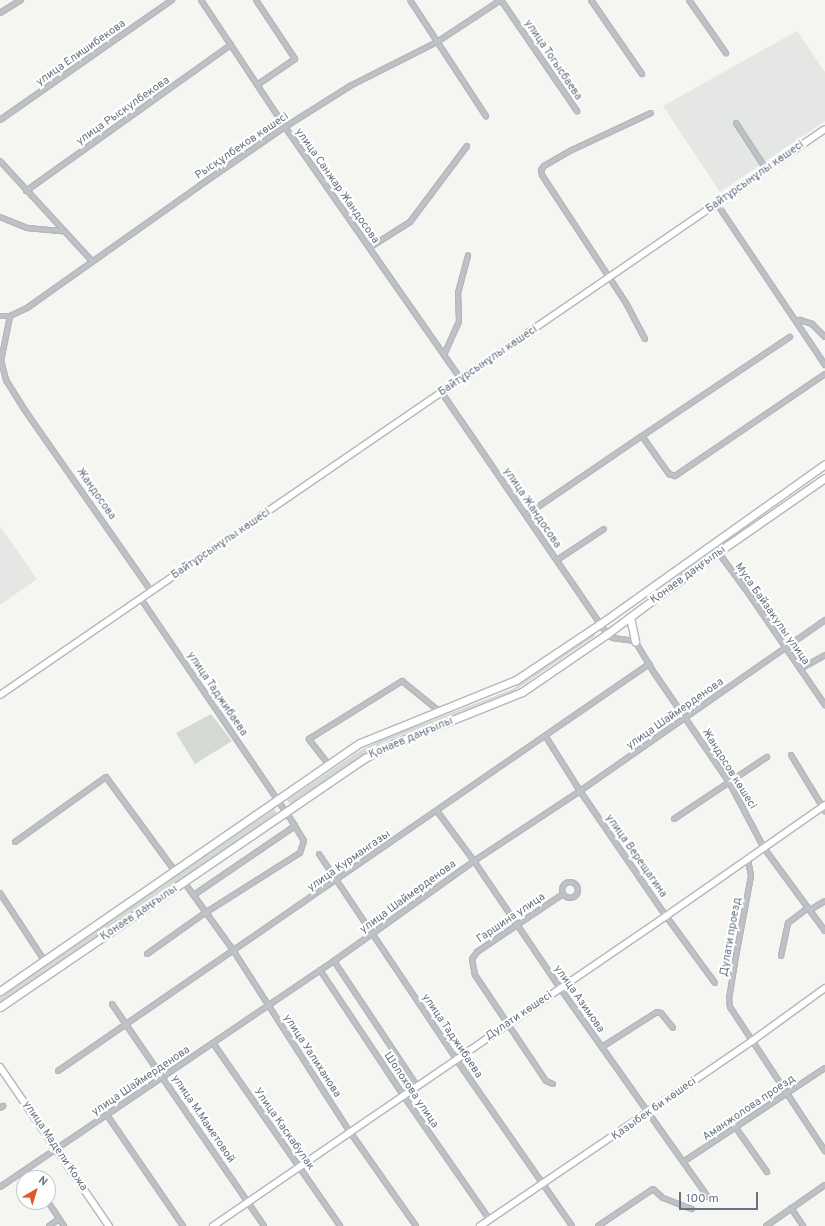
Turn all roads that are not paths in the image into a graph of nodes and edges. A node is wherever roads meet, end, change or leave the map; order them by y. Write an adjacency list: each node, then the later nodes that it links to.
1 (21, 0): 9 (street)
2 (172, 0): 18 (street, улица Елишибекова)
3 (201, 0): 11 (street, улица Санжар Жандосова)
4 (256, 0): 14 (street)
5 (410, 0): 10 (street)
6 (501, 0): 10 (street, Рысқұлбеков көшесі); 15 (street, улица Тогысбаева)
7 (591, 0): 13 (street)
8 (689, 0): 12 (street)
9 (0, 13)
10 (437, 42): 17 (street); 20 (street, Рысқұлбеков көшесі)
11 (231, 45): 14 (street, улица Санжар Жандосова); 25 (street, улица Рыскулбекова)
12 (726, 53)
13 (642, 74)
14 (257, 85): 20 (street, улица Санжар Жандосова)
15 (576, 111)
16 (651, 113): 32 (street)
17 (486, 116)
18 (0, 120)
19 (736, 123): 24 (street)
20 (285, 128): 29 (street, улица Санжар Жандосова); 31 (street, Рысқұлбеков көшесі)
21 (825, 129): 24 (main road, Байтұрсынұлы көшесі)
22 (467, 146): 29 (street)
23 (0, 161): 25 (street)
24 (766, 169): 26 (main road, Байтұрсынұлы көшесі)
25 (26, 191): 28 (street)
26 (717, 204): 32 (main road, Байтұрсынұлы көшесі); 35 (street)
27 (0, 218): 28 (street)
28 (64, 231): 31 (street)
29 (369, 248): 39 (street, улица Санжар Жандосова)
30 (468, 255): 39 (street)
31 (92, 261): 34 (street, Рысқұлбеков көшесі)
32 (610, 277): 38 (street); 42 (main road, Байтұрсынұлы көшесі)
33 (0, 316): 34 (street, Рысқұлбеков көшесі)
34 (10, 316): 51 (street, Жандосова)
35 (798, 321): 37 (street); 40 (street)
36 (790, 337): 44 (street)
37 (825, 337)
38 (645, 339)
39 (444, 355): 42 (street, улица Санжар Жандосова)
40 (825, 365)
41 (825, 374): 44 (street)
42 (461, 380): 43 (main road, Байтұрсынұлы көшесі)
43 (442, 392): 47 (street, улица Жандосова); 51 (main road, Байтұрсынұлы көшесі)
44 (642, 436): 47 (street)
45 (825, 464): 55 (main road, Қонаев даңғылы)
46 (825, 478): 49 (main road, Қонаев даңғылы)
47 (526, 515): 50 (street, улица Жандосова)
48 (604, 529): 50 (street)
49 (718, 552): 53 (main road, Қонаев даңғылы); 58 (street, Муса Байзакулы улица)
50 (557, 560): 55 (street, улица Жандосова)
51 (151, 591): 52 (main road, Байтұрсынұлы көшесі)
52 (141, 598): 62 (main road); 72 (street, улица Таджибаева)
53 (630, 617): 56 (main road, Қонаев даңғылы); 57 (main road)
54 (825, 620): 58 (street, улица Шаймерденова)
55 (600, 624): 56 (street, улица Жандосова); 64 (main road, Қонаев даңғылы)
56 (607, 634): 57 (street); 75 (main road, Қонаев даңғылы)
57 (635, 641): 60 (street, Жандосов көшесі)
58 (785, 648): 61 (street, Муса Байзакулы улица); 65 (street, улица Шаймерденова)
59 (825, 655): 61 (street)
60 (649, 664): 65 (street, Жандосов көшесі); 66 (street, улица Курмангазы)
61 (800, 669): 63 (street, Муса Байзакулы улица)
62 (0, 695)
63 (825, 705)
64 (439, 711): 69 (main road, Қонаев даңғылы); 69 (street)
65 (684, 718): 70 (street, Жандосов көшесі); 71 (street, улица Шаймерденова)
66 (546, 737): 71 (street, улица Верещагина); 74 (street, улица Курмангазы)
67 (790, 755): 73 (street)
68 (767, 757): 70 (street)
69 (329, 765): 72 (main road, Қонаев даңғылы)
70 (729, 782): 76 (street); 79 (street, Жандосов көшесі)
71 (580, 791): 82 (street, улица Шаймерденова); 92 (street, улица Верещагина)
72 (277, 799): 75 (street, улица Таджибаева); 83 (main road, Қонаев даңғылы)
73 (824, 808): 79 (main road, Дулати көшесі)
74 (437, 811): 82 (street, улица Азимова); 84 (street, улица Курмангазы)
75 (287, 812): 77 (street, улица Таджибаева); 85 (main road, Қонаев даңғылы)
76 (674, 819)
77 (295, 826): 88 (street); 91 (street, улица Таджибаева)
78 (15, 842): 83 (street)
79 (764, 848): 81 (main road, Дулати көшесі); 90 (street, Жандосов көшесі)
80 (319, 854): 84 (street, улица Таджибаева)
81 (748, 860): 92 (main road, Дулати көшесі); 112 (street, Дулати проезд)
82 (474, 861): 93 (street, улица Азимова); 95 (street, улица Шаймерденова)
83 (174, 870): 99 (main road, Қонаев даңғылы)
84 (337, 880): 95 (street, улица Таджибаева); 96 (street, улица Курмангазы)
85 (184, 882): 88 (street, улица Уалиханова); 108 (main road, Қонаев даңғылы)
86 (0, 893): 99 (street)
87 (562, 894): 87 (street, Гаршина улица); 93 (street, Гаршина улица)
88 (194, 895): 91 (street, улица Уалиханова)
89 (825, 901): 90 (street)
90 (809, 909): 94 (street, Жандосов көшесі); 98 (street)
91 (205, 913): 96 (street, улица Уалиханова); 97 (street, улица Таджибаева)
92 (666, 916): 102 (street, улица Верещагина); 103 (main road, Дулати көшесі)
93 (517, 925): 103 (street, улица Азимова); 110 (street, Гаршина улица)
94 (825, 931)
95 (373, 934): 100 (street, улица Шаймерденова); 115 (street, улица Таджибаева)
96 (233, 950): 107 (street, улица Уалиханова); 109 (street, улица Курмангазы)
97 (147, 954)
98 (781, 956)
99 (44, 960): 105 (main road, Қонаев даңғылы)
100 (334, 961): 101 (street, улица Шаймерденова); 121 (street, Шолохова улица)
101 (320, 970): 107 (street, улица Шаймерденова); 123 (street, Шолохова улица)
102 (715, 983)
103 (560, 988): 110 (main road, Дулати көшесі); 114 (street, улица Азимова)
104 (825, 988): 112 (main road, Қазыбек би көшесі)
105 (0, 991)
106 (112, 1004): 109 (street, улица М.Маметовой)
107 (269, 1006): 113 (street, улица Шаймерденова); 127 (street, улица Уалиханова)
108 (0, 1007)
109 (126, 1023): 118 (street, улица Курмангазы); 119 (street, улица М.Маметовой)
110 (508, 1024): 115 (main road, Дулати көшесі); 120 (street)
111 (673, 1028): 114 (street)
112 (752, 1041): 122 (street); 124 (main road, Қазыбек би көшесі)
113 (213, 1043): 119 (street, улица Шаймерденова); 131 (street, Улица Каскабулак)
114 (602, 1047): 124 (street, улица Азимова)
115 (456, 1059): 121 (main road, Дулати көшесі); 135 (street, улица Таджибаева)
116 (0, 1067): 128 (main road, улица Мадели Кожа)
117 (825, 1068): 122 (street, Аманжолова проезд)
118 (58, 1071)
119 (163, 1077): 125 (street, улица Шаймерденова); 139 (street, улица М.Маметовой)
120 (554, 1084)
121 (417, 1086): 123 (main road, Дулати көшесі)
122 (786, 1094): 126 (street, Аманжолова проезд); 129 (street)
123 (403, 1095): 127 (main road, Дулати көшесі); 144 (street, Шолохова улица)
124 (648, 1113): 130 (street, улица Азимова); 135 (main road, Қазыбек би көшесі)
125 (108, 1115): 128 (street, улица Шаймерденова); 148 (street)
126 (736, 1128): 130 (street, Аманжолова проезд); 133 (street)
127 (350, 1132): 131 (main road, Дулати көшесі); 152 (street, улица Уалиханова)
128 (57, 1149): 132 (street, улица Шаймерденова); 147 (main road, улица Мадели Кожа)
129 (825, 1151)
130 (683, 1162): 138 (street, улица Азимова)
131 (300, 1167): 139 (main road, Дулати көшесі); 151 (street, Улица Каскабулак)
132 (26, 1170)
133 (767, 1172)
134 (16, 1177): 137 (street, улица Шаймерденова)
135 (544, 1184): 144 (main road, Қазыбек би көшесі); 154 (street, улица Таджибаева)
136 (825, 1185): 140 (street)
137 (0, 1187)
138 (708, 1197)
139 (249, 1202): 149 (main road, Дулати көшесі); 150 (street, улица М.Маметовой)
140 (791, 1208): 156 (street); 157 (street)
141 (692, 1209): 155 (street)
142 (54, 1210): 143 (street)
143 (60, 1219): 145 (street); 146 (street)
144 (490, 1220): 153 (main road, Қазыбек би көшесі)
145 (49, 1226)
146 (64, 1226)
147 (109, 1226)
148 (183, 1226)
149 (213, 1226)
150 (264, 1226)
151 (340, 1226)
152 (416, 1226)
153 (480, 1226)
154 (572, 1226)
155 (598, 1226)
156 (766, 1226)
157 (803, 1226)

